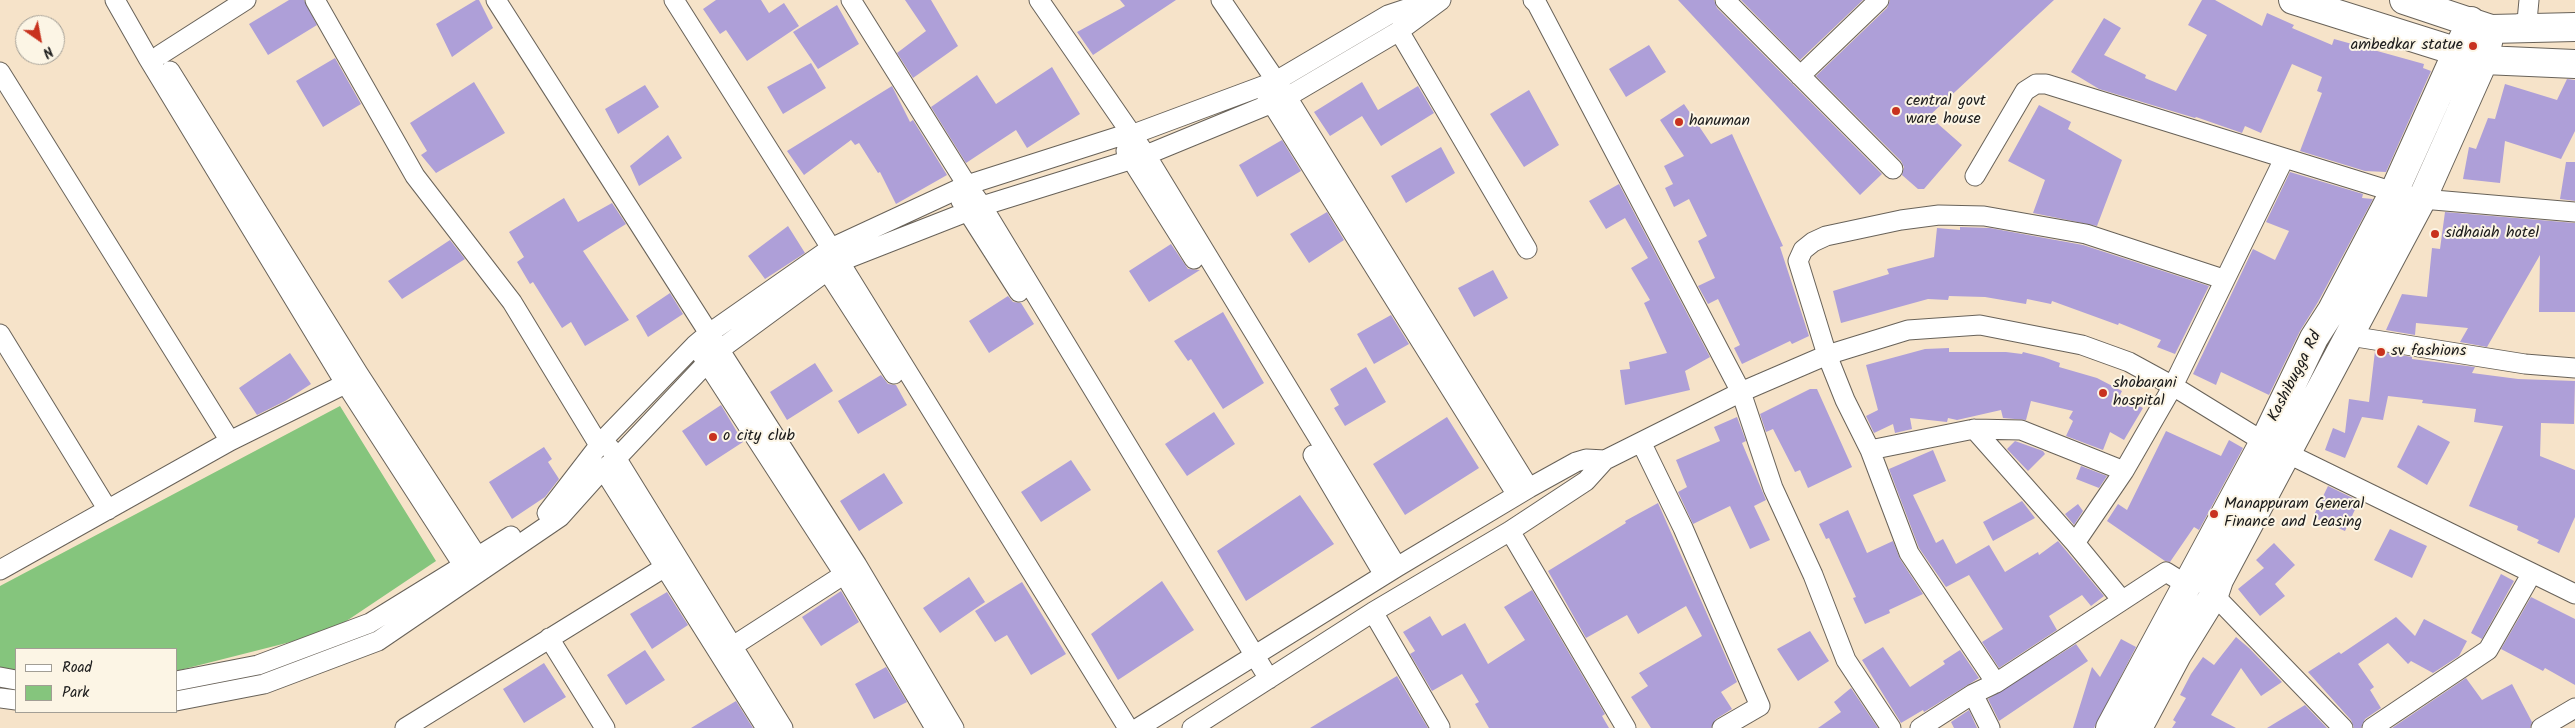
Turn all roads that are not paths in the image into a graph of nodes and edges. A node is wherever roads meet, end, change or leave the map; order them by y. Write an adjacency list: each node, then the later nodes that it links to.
1 (115, 0): 47 (street)
2 (130, 0): 21 (street)
3 (246, 0): 21 (street)
4 (315, 0): 52 (street)
5 (496, 0): 43 (street)
6 (674, 0): 39 (street)
7 (851, 0): 33 (street)
8 (1039, 0): 28 (street)
9 (1221, 0): 26 (street)
10 (1432, 0): 26 (street)
11 (1441, 0): 20 (street)
12 (1533, 0): 49 (street)
13 (1724, 0): 25 (street)
14 (1879, 0): 25 (street)
15 (2293, 0): 22 (main road)
16 (2404, 0): 18 (main road)
17 (2529, 0): 18 (street)
18 (2489, 26): 19 (main road); 22 (main road, Kashibugga Rd)
19 (2575, 27)
20 (1399, 32): 27 (street); 38 (street)
21 (160, 55): 64 (street)
22 (2471, 57): 23 (main road); 34 (main road, Kashibugga Rd); 35 (main road, Kashibugga Rd)
23 (2575, 64)
24 (0, 72): 51 (street)
25 (1800, 76): 31 (street)
26 (1269, 84): 27 (street); 28 (street)
27 (1279, 100): 29 (street); 60 (street)
28 (1124, 136): 29 (street); 33 (street)
29 (1139, 157): 36 (street); 68 (street)
30 (2284, 159): 32 (street); 34 (street); 40 (street)
31 (1893, 169)
32 (1975, 176)
33 (960, 189): 36 (street); 39 (street)
34 (2394, 192): 35 (street); 54 (main road, Kashibugga Rd)
35 (2422, 199): 37 (street); 42 (main road, Kashibugga Rd)
36 (976, 209): 39 (street); 77 (street)
37 (2575, 212)
38 (1527, 250)
39 (829, 259): 43 (street); 45 (street); 96 (street); 97 (street)
40 (2223, 279): 44 (street); 48 (street)
41 (0, 334): 61 (street)
42 (2350, 336): 46 (street); 56 (main road, Kashibugga Rd)
43 (702, 339): 45 (street); 52 (street)
44 (1827, 356): 48 (street); 49 (street); 55 (street)
45 (712, 357): 58 (street); 67 (street)
46 (2575, 368)
47 (345, 384): 51 (street); 64 (street)
48 (2173, 386): 54 (street); 59 (street)
49 (1741, 392): 53 (street); 102 (street)
50 (1974, 429): 55 (street); 59 (street); 63 (street)
51 (230, 441): 61 (street)
52 (602, 442): 58 (street); 64 (street)
53 (1641, 442): 57 (street); 101 (street)
54 (2264, 442): 56 (street); 70 (main road, Kashibugga Rd)
55 (1870, 450): 82 (street)
56 (2288, 454): 69 (street); 71 (main road, Kashibugga Rd)
57 (1605, 460): 60 (street); 62 (street)
58 (610, 464): 65 (street); 86 (street)
59 (2124, 471): 63 (street)
60 (1523, 491): 68 (street)
61 (108, 510): 66 (street)
62 (1510, 531): 74 (street); 100 (street)
63 (2075, 543): 73 (street)
64 (470, 561): 80 (street)
65 (671, 563): 75 (street); 76 (street); 92 (street)
66 (0, 570)
67 (851, 570): 76 (street); 94 (street); 95 (street)
68 (1390, 571): 77 (street)
69 (2532, 572): 72 (street); 108 (street)
70 (2187, 585): 71 (street); 73 (street); 105 (main road, Kashibugga Rd)
71 (2216, 588): 106 (main road, Kashibugga Rd); 107 (street)
72 (2575, 594)
73 (2121, 599): 82 (street)
74 (1373, 612): 81 (street); 89 (street)
75 (544, 641): 88 (street); 90 (street); 91 (street)
76 (733, 646): 93 (street)
77 (1250, 659): 81 (street); 98 (street)
78 (0, 677): 79 (street)
79 (15, 680)
80 (178, 681)
81 (1264, 683): 99 (street)
82 (1996, 683): 83 (street)
83 (1973, 694): 103 (street); 104 (street)
84 (0, 698): 85 (street)
85 (15, 700)
86 (178, 701)
87 (2575, 708): 109 (street)
88 (418, 724)
89 (1440, 727)
90 (591, 728)
91 (605, 728)
92 (766, 728)
93 (783, 728)
94 (935, 728)
95 (954, 728)
96 (1118, 728)
97 (1128, 728)
98 (1138, 728)
99 (1192, 728)
100 (1626, 728)
101 (1722, 728)
102 (1891, 728)
103 (1920, 728)
104 (1990, 728)
105 (2110, 728)
106 (2138, 728)
107 (2343, 728)
108 (2372, 728)
109 (2541, 728)

